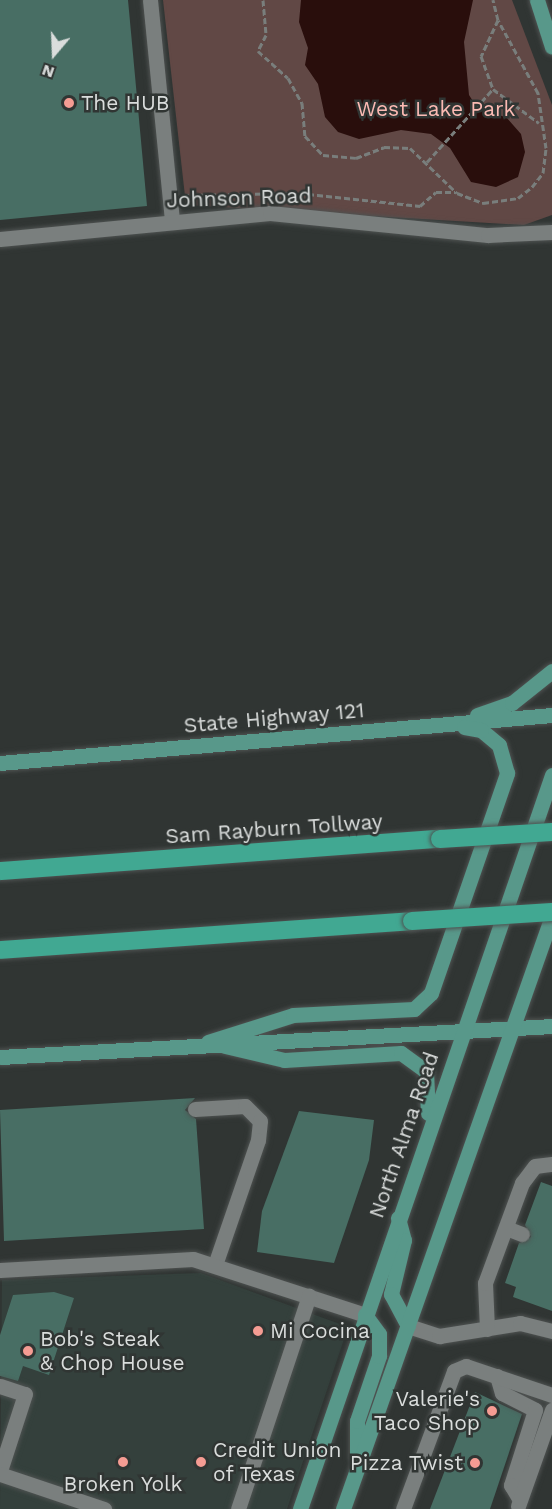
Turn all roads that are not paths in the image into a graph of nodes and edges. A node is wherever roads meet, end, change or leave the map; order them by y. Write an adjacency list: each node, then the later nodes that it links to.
1 (150, 0): 4 (street)
2 (537, 0): 3 (main road)
3 (552, 47)
4 (172, 221): 5 (street, Johnson Road); 6 (street, Johnson Road)
5 (552, 232)
6 (0, 239)
7 (552, 671): 9 (main road)
8 (552, 715): 9 (main road, State Highway 121)
9 (448, 723): 10 (main road, State Highway 121); 19 (main road)
10 (0, 763)
11 (552, 775): 17 (main road, North Alma Road)
12 (552, 832): 13 (highway, Sam Rayburn Tollway, bridge)
13 (0, 871)
14 (552, 914): 15 (highway, bridge); 18 (main road)
15 (0, 950)
16 (552, 1026): 18 (main road)
17 (463, 1028): 18 (main road); 19 (main road); 22 (main road, North Alma Road)
18 (511, 1030): 31 (main road)
19 (208, 1042): 20 (main road); 22 (main road)
20 (0, 1057)
21 (195, 1108): 27 (street)
22 (425, 1138): 24 (main road, North Alma Road)
23 (552, 1164): 25 (street)
24 (398, 1218): 30 (main road, North Alma Road); 31 (main road)
25 (506, 1228): 26 (street); 32 (street)
26 (522, 1234)
27 (215, 1265): 28 (street); 29 (street)
28 (0, 1270)
29 (309, 1296): 30 (street); 42 (street)
30 (365, 1315): 38 (main road); 43 (main road, North Alma Road)
31 (408, 1326): 32 (street); 38 (main road)
32 (487, 1329): 33 (street)
33 (552, 1331)
34 (497, 1376): 36 (street); 40 (street); 45 (street)
35 (0, 1386): 39 (street)
36 (552, 1395)
37 (552, 1410): 40 (street)
38 (357, 1471): 44 (main road)
39 (0, 1473): 41 (street)
40 (519, 1504)
41 (104, 1509)
42 (238, 1509)
43 (300, 1509)
44 (343, 1509)
45 (403, 1509)

